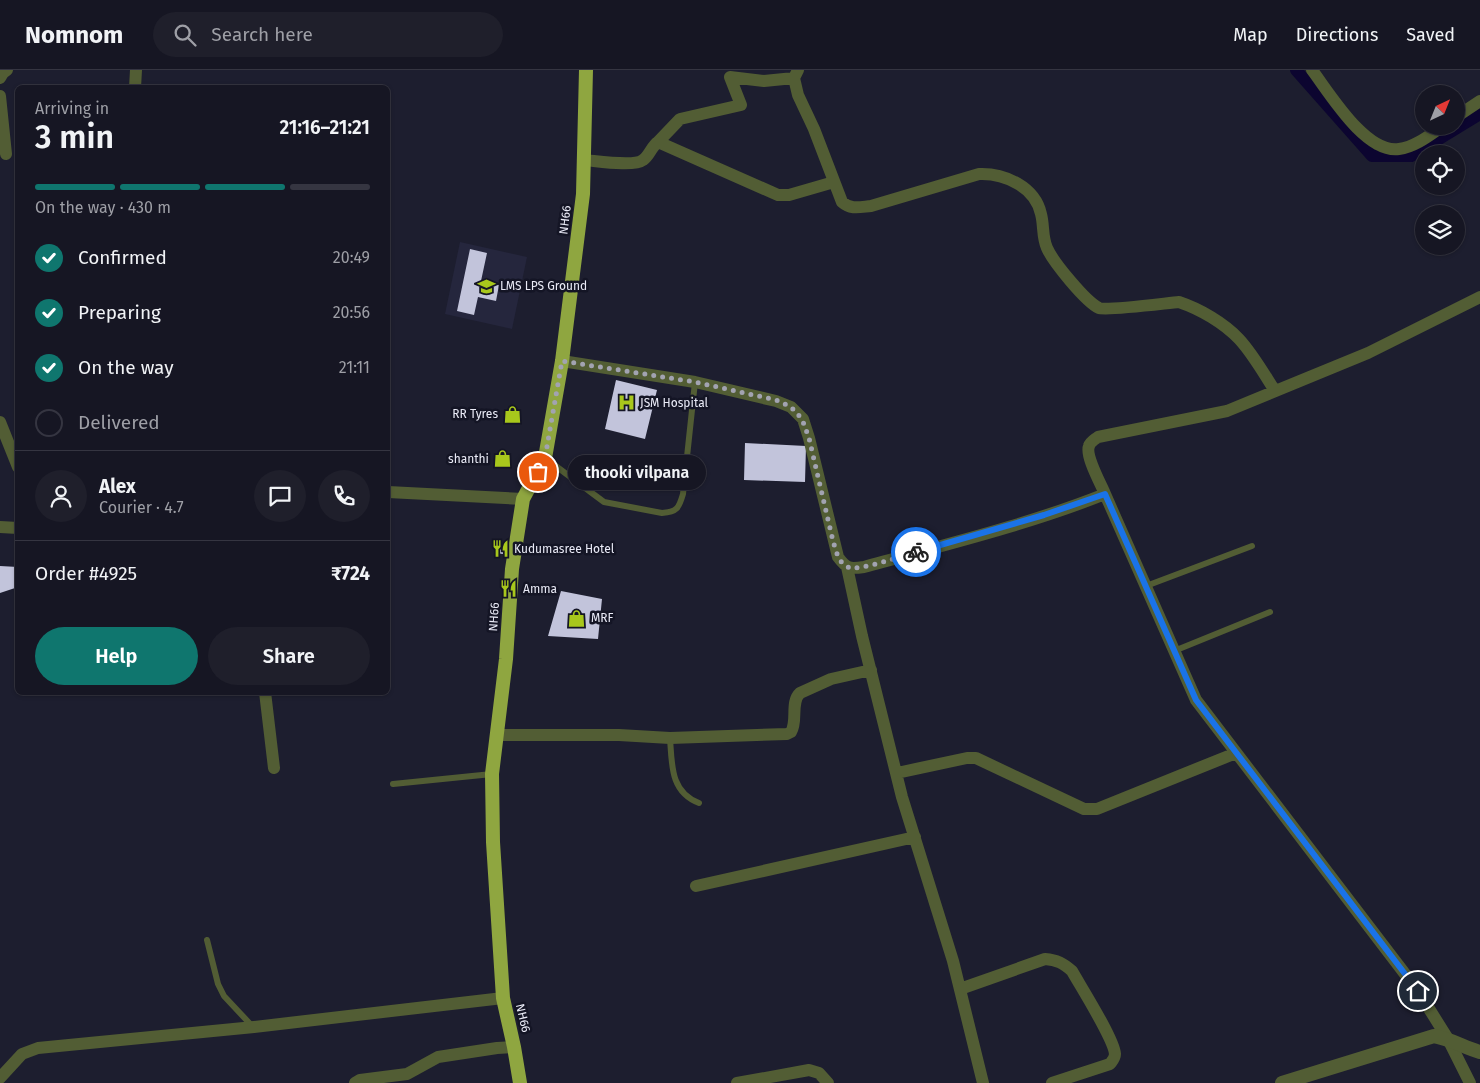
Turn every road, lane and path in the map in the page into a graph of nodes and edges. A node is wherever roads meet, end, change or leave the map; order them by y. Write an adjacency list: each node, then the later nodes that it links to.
1 (7, 70): 6 (street)
2 (136, 70): 7 (street)
3 (586, 70): 14 (highway, NH66 / NH66)
4 (1312, 70): 11 (street)
5 (796, 74): 12 (street); 15 (street)
6 (0, 78)
7 (135, 85)
8 (0, 96): 13 (street)
9 (1480, 101): 10 (street)
10 (1465, 111)
11 (1428, 135)
12 (658, 142): 14 (street); 15 (street)
13 (6, 154)
14 (584, 160): 17 (highway, NH66 / NH66)
15 (834, 182): 19 (street)
16 (1480, 297): 19 (street)
17 (562, 361): 18 (street); 21 (highway, NH66 / NH66)
18 (695, 382): 21 (lane); 29 (street)
19 (1275, 391): 24 (street)
20 (0, 422): 22 (street)
21 (545, 458): 25 (highway, NH66 / NH66)
22 (15, 460)
23 (390, 492): 25 (street)
24 (1105, 494): 29 (street); 30 (street)
25 (523, 499): 35 (highway, NH66 / NH66)
26 (0, 527): 27 (street)
27 (15, 528)
28 (1252, 546): 30 (lane)
29 (847, 567): 33 (street)
30 (1146, 586): 32 (street)
31 (1270, 612): 32 (lane)
32 (1174, 651): 37 (street)
33 (871, 670): 36 (street); 39 (street)
34 (265, 695): 38 (street)
35 (496, 736): 36 (street); 40 (highway, NH66 / NH66)
36 (670, 738): 42 (lane)
37 (1236, 753): 39 (street); 49 (street)
38 (274, 768)
39 (897, 773): 43 (street)
40 (492, 774): 41 (lane); 47 (highway, NH66 / NH66)
41 (393, 784)
42 (699, 803)
43 (915, 837): 44 (street); 46 (street)
44 (696, 886)
45 (207, 940): 48 (lane)
46 (960, 989): 57 (street); 58 (street)
47 (504, 998): 48 (street); 50 (highway, NH66 / NH66)
48 (254, 1028): 52 (street)
49 (1448, 1039): 51 (street); 59 (street); 60 (street)
50 (514, 1047): 53 (street); 54 (highway, NH66 / NH66)
51 (1480, 1052)
52 (0, 1078)
53 (355, 1083)
54 (520, 1083)
55 (737, 1083): 56 (street)
56 (828, 1083)
57 (983, 1083)
58 (1052, 1083)
59 (1282, 1083)
60 (1470, 1083)

